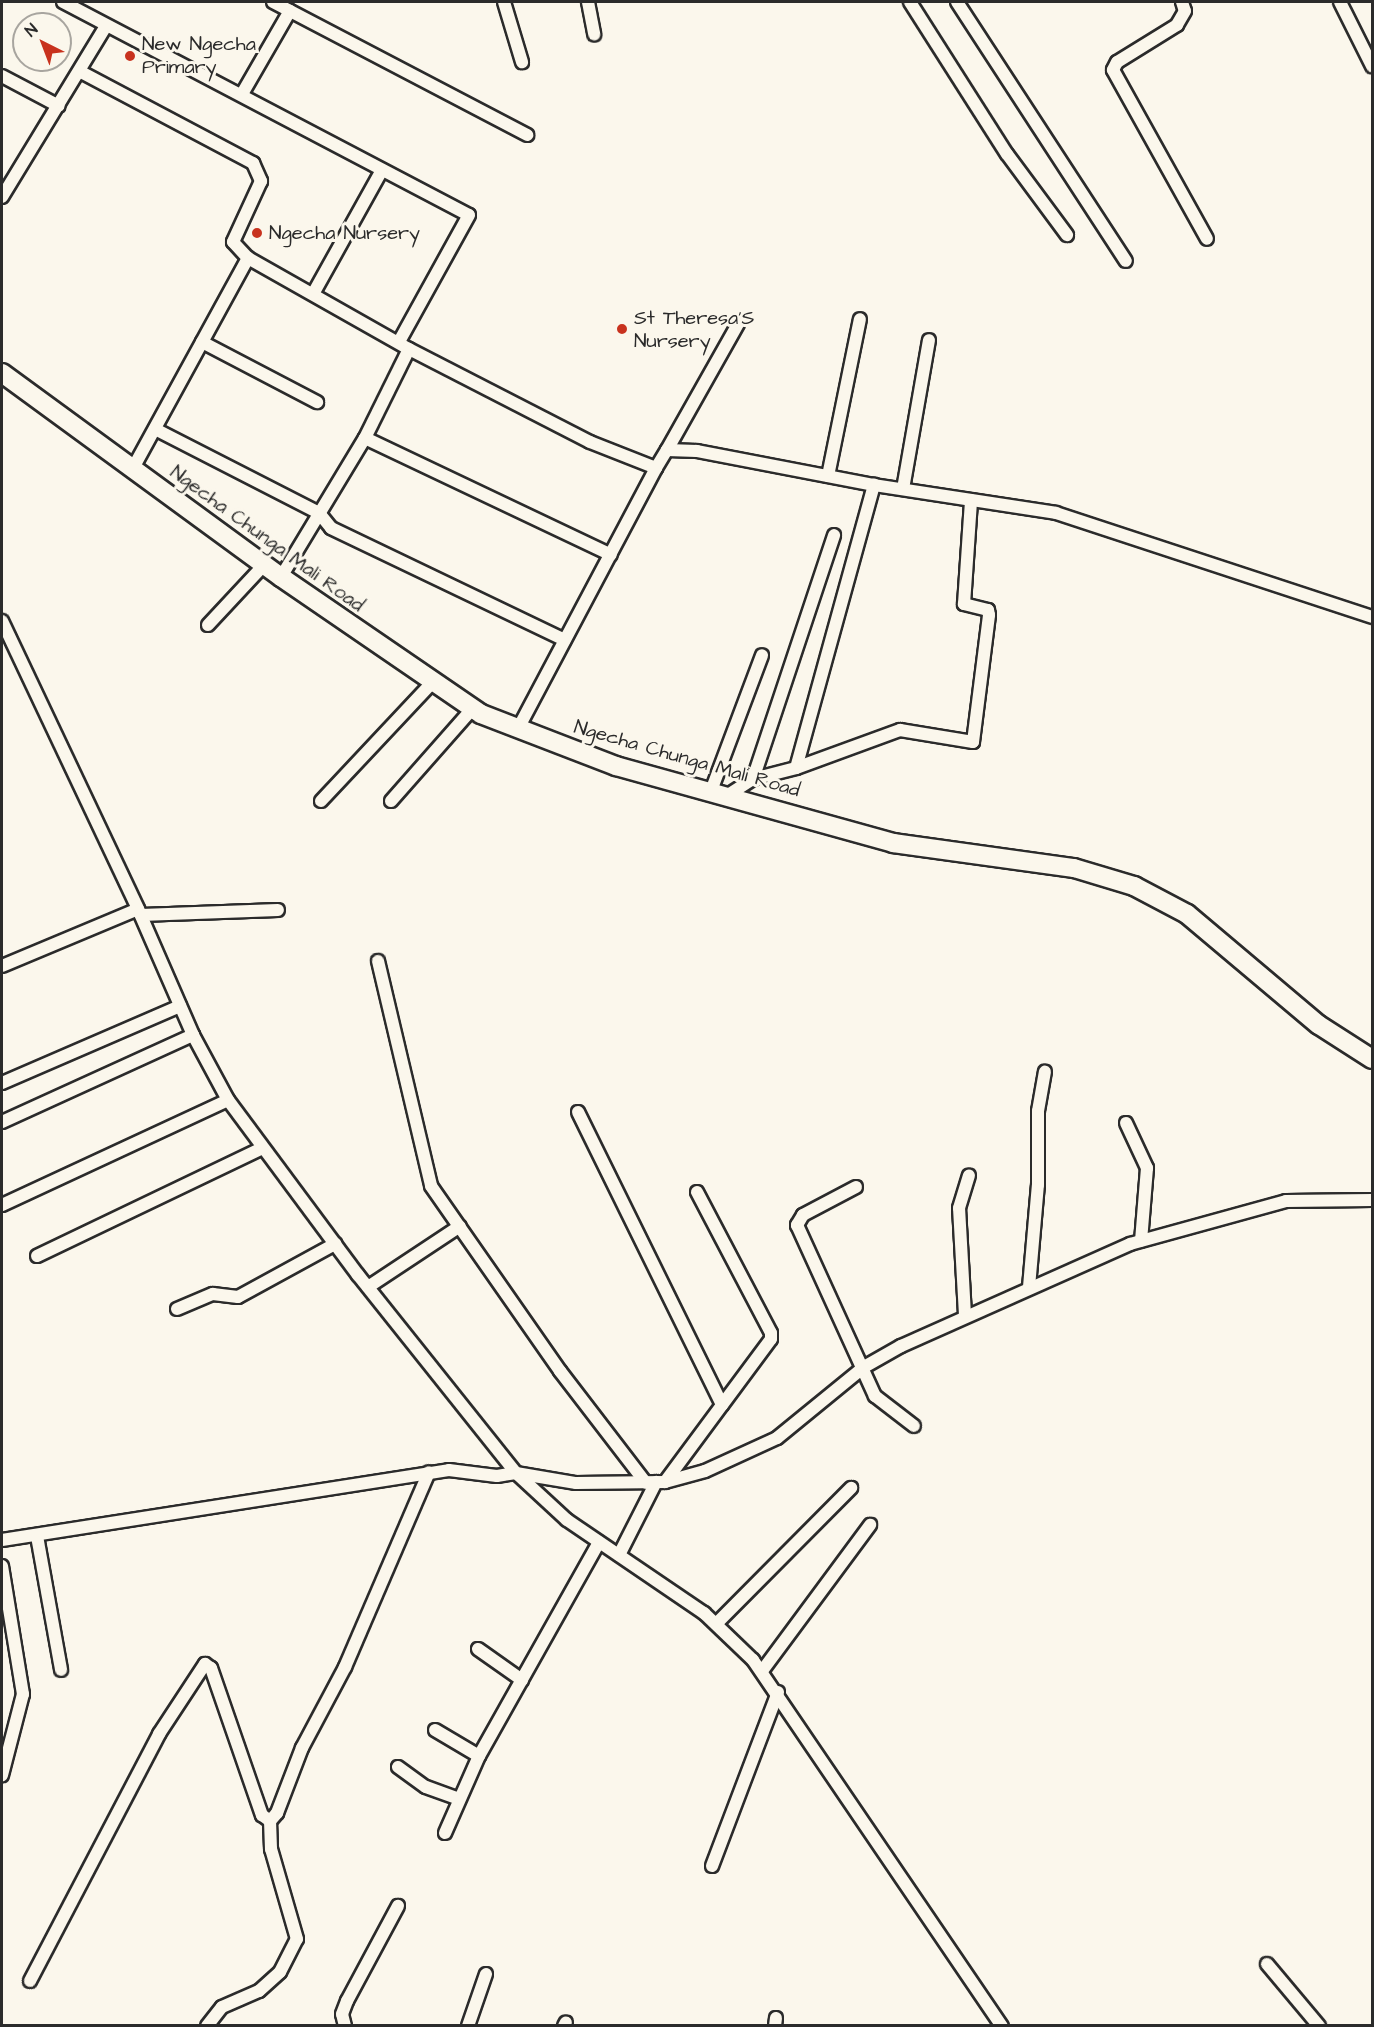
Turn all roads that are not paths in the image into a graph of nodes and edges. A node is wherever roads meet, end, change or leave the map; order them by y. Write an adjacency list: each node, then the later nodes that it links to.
1 (63, 2): 9 (street)
2 (273, 2): 10 (street)
3 (504, 2): 13 (street)
4 (588, 2): 12 (street)
5 (910, 2): 22 (street)
6 (957, 2): 25 (street)
7 (1182, 2): 23 (street)
8 (1340, 2): 14 (street)
9 (79, 5): 11 (street)
10 (290, 11): 17 (street); 19 (street)
11 (106, 26): 15 (street); 17 (street)
12 (594, 34)
13 (522, 62)
14 (1372, 66)
15 (81, 72): 18 (street); 24 (street)
16 (2, 76): 18 (street)
17 (242, 94): 20 (street)
18 (58, 106): 21 (street)
19 (527, 135)
20 (382, 171): 26 (street); 31 (street)
21 (3, 190)
22 (1067, 235)
23 (1207, 239)
24 (248, 258): 26 (street); 30 (street)
25 (1126, 261)
26 (313, 294): 31 (street)
27 (860, 319): 40 (street)
28 (738, 324): 37 (street)
29 (928, 340): 42 (street)
30 (202, 342): 34 (street); 35 (street)
31 (399, 342): 32 (street)
32 (410, 349): 36 (street); 38 (street)
33 (2, 374): 39 (main road, Ngecha Chunga Mali Road)
34 (317, 402)
35 (155, 429): 39 (street); 44 (street)
36 (365, 438): 44 (street); 46 (street)
37 (667, 450): 38 (street); 40 (street)
38 (656, 468): 46 (street)
39 (132, 470): 47 (main road, Ngecha Chunga Mali Road)
40 (828, 476): 41 (street)
41 (874, 485): 42 (street); 58 (street)
42 (903, 489): 43 (street)
43 (971, 500): 49 (street); 58 (street)
44 (319, 513): 48 (street); 53 (street)
45 (834, 535): 59 (street)
46 (611, 555): 53 (street)
47 (264, 565): 48 (main road, Ngecha Chunga Mali Road); 51 (street)
48 (281, 577): 55 (main road, Ngecha Chunga Mali Road)
49 (1372, 617)
50 (2, 621): 52 (street)
51 (208, 625)
52 (5, 637): 64 (street)
53 (565, 640): 57 (street)
54 (762, 656): 60 (street)
55 (431, 684): 56 (main road, Ngecha Chunga Mali Road); 61 (street)
56 (472, 709): 57 (main road, Ngecha Chunga Mali Road); 62 (street)
57 (518, 729): 60 (main road, Ngecha Chunga Mali Road)
58 (796, 768): 59 (street)
59 (753, 779): 60 (street)
60 (720, 793): 69 (main road, Ngecha Chunga Mali Road)
61 (321, 801)
62 (391, 801)
63 (278, 910): 64 (street)
64 (139, 912): 66 (street); 67 (street)
65 (378, 961): 82 (street)
66 (2, 966)
67 (180, 1006): 68 (street); 71 (street)
68 (193, 1035): 72 (street); 74 (street)
69 (1372, 1059)
70 (1045, 1072): 87 (street)
71 (2, 1083)
72 (228, 1100): 76 (street); 81 (street)
73 (578, 1112): 91 (street)
74 (2, 1122)
75 (1125, 1123): 83 (street)
76 (262, 1148): 84 (street); 85 (street)
77 (969, 1175): 89 (street)
78 (856, 1187): 90 (street)
79 (697, 1192): 91 (street)
80 (1372, 1200): 83 (street)
81 (2, 1205)
82 (460, 1226): 86 (street); 95 (street)
83 (1141, 1241): 87 (street)
84 (335, 1244): 86 (street); 88 (street)
85 (37, 1256)
86 (368, 1287): 94 (street)
87 (1029, 1287): 89 (street)
88 (177, 1309)
89 (965, 1315): 90 (street)
90 (864, 1367): 92 (street); 95 (street)
91 (722, 1405): 95 (street)
92 (914, 1426)
93 (429, 1472): 94 (street); 98 (street); 114 (street)
94 (516, 1473): 95 (street); 100 (street)
95 (656, 1482): 101 (street)
96 (851, 1488): 103 (street)
97 (870, 1525): 106 (street)
98 (37, 1536): 99 (street); 105 (street)
99 (2, 1540)
100 (599, 1542): 101 (street); 107 (street)
101 (620, 1556): 103 (street)
102 (2, 1566): 112 (street)
103 (716, 1624): 106 (street)
104 (478, 1649): 107 (street)
105 (61, 1670)
106 (762, 1671): 108 (street)
107 (522, 1680): 110 (street)
108 (778, 1692): 116 (street); 124 (street)
109 (435, 1731): 110 (street)
110 (479, 1756): 113 (street)
111 (398, 1767): 113 (street)
112 (2, 1775)
113 (459, 1799): 115 (street)
114 (270, 1821): 120 (street); 121 (street)
115 (446, 1833)
116 (712, 1866)
117 (398, 1906): 122 (street)
118 (1268, 1964): 125 (street)
119 (486, 1974): 123 (street)
120 (30, 1981)
121 (207, 2025)
122 (345, 2025)
123 (468, 2025)
124 (1002, 2025)
125 (1319, 2025)

